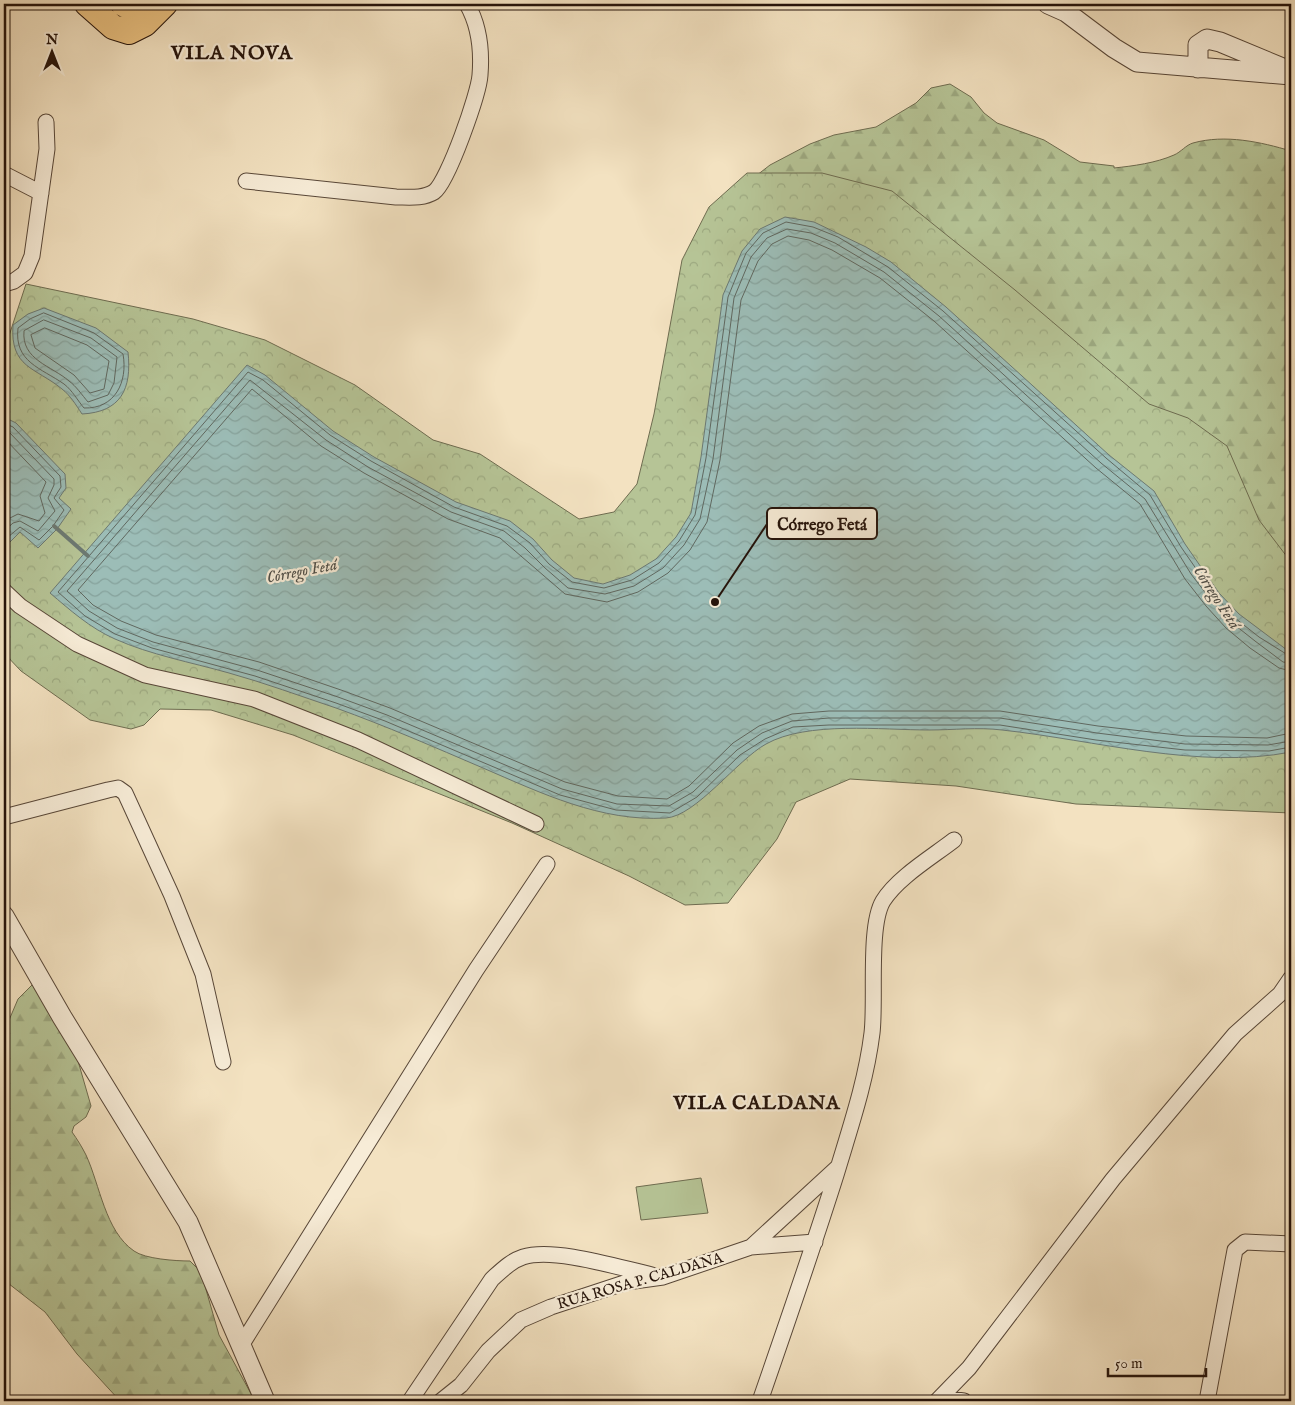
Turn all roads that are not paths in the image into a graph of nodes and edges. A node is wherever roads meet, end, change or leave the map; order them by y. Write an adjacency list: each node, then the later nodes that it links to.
1 (88, 4): 4 (main road)
2 (122, 4): 3 (main road)
3 (152, 4)
4 (165, 4)
5 (467, 4): 11 (street)
6 (1048, 4): 7 (street)
7 (1198, 68): 8 (street); 8 (street)
8 (1291, 73)
9 (46, 122): 12 (street)
10 (4, 174): 12 (street)
11 (246, 181)
12 (41, 193): 13 (street)
13 (4, 284)
14 (4, 591): 16 (street)
15 (4, 817): 21 (street)
16 (536, 824)
17 (954, 840): 22 (street)
18 (547, 864): 27 (street)
19 (4, 916): 27 (street)
20 (1291, 978): 28 (street)
21 (223, 1062)
22 (839, 1166): 23 (street); 25 (street)
23 (815, 1242): 25 (street, RUA ROSA P. CALDANA); 32 (street)
24 (1291, 1244): 34 (street)
25 (751, 1248): 26 (street, RUA ROSA P. CALDANA)
26 (663, 1277): 30 (street); 31 (street, RUA ROSA P. CALDANA)
27 (242, 1344): 29 (street)
28 (939, 1400): 33 (street)
29 (265, 1401)
30 (410, 1401)
31 (441, 1401)
32 (760, 1401)
33 (964, 1401)
34 (1207, 1401)

